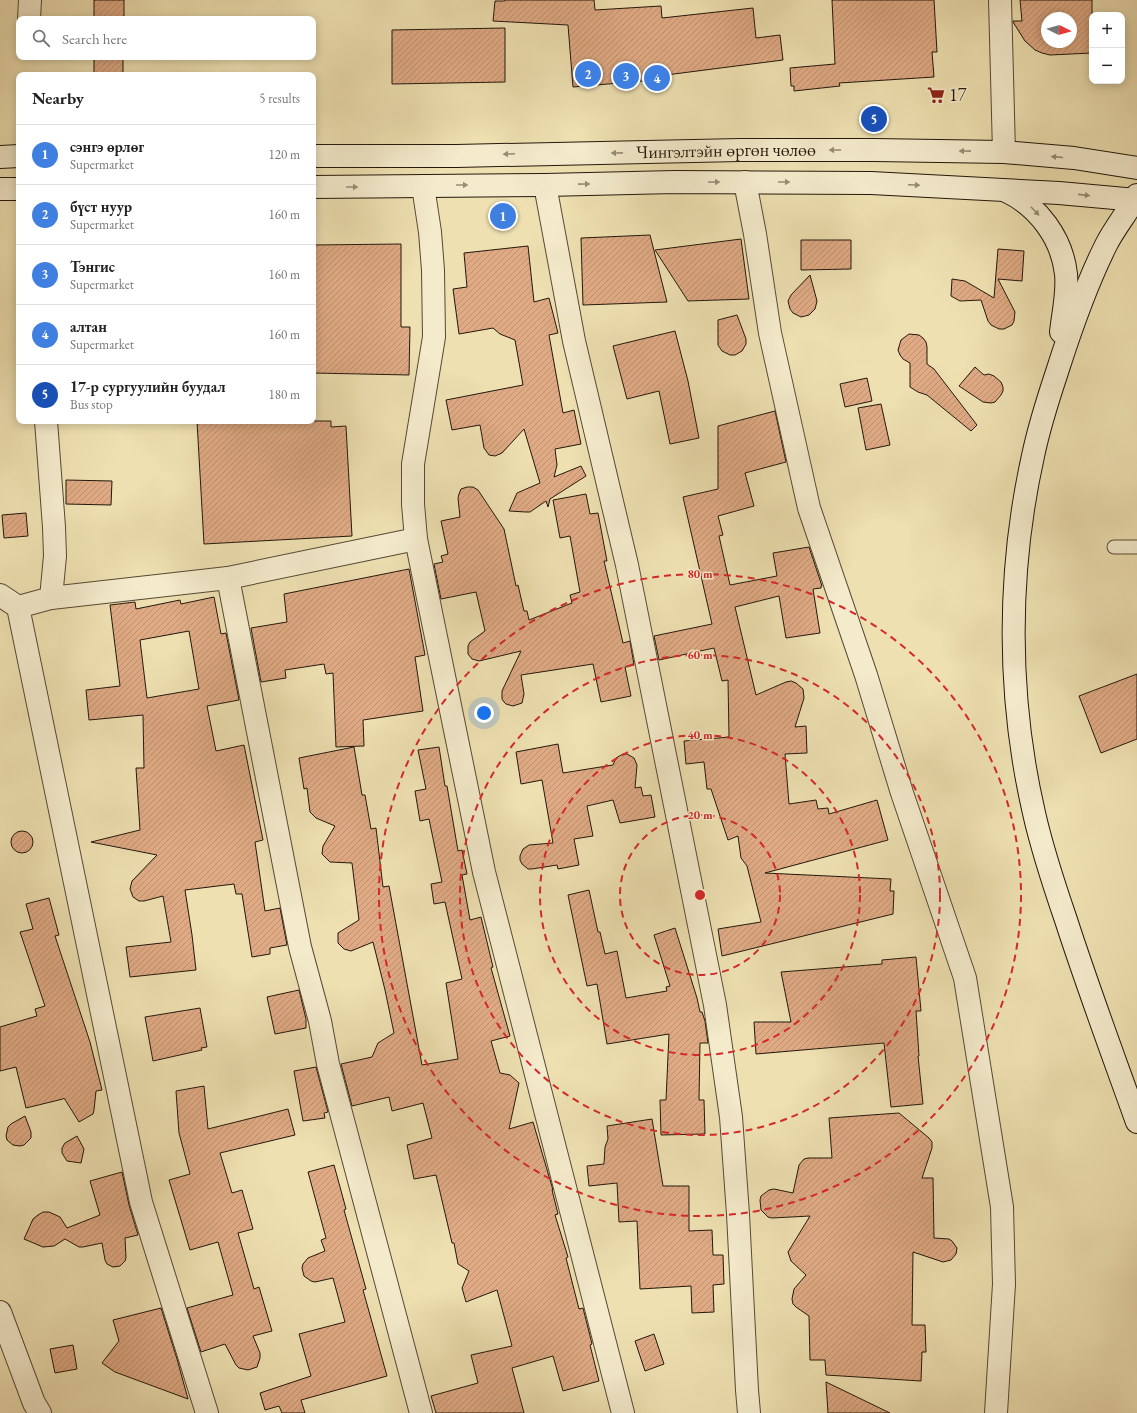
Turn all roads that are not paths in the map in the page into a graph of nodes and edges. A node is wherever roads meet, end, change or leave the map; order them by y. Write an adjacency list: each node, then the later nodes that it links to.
1 (30, 0): 3 (street)
2 (1000, 0): 4 (street)
3 (29, 16)
4 (1004, 152): 6 (street, Чингэлтэйн өргөн чөлөө, one-way to 6); 8 (street, Чингэлтэйн өргөн чөлөө, one-way to 4)
5 (16, 156): 7 (street)
6 (316, 156)
7 (0, 157)
8 (1137, 168)
9 (745, 182): 10 (street, Чингэлтэйн өргөн чөлөө, one-way to 9); 15 (street, Чингэлтэйн өргөн чөлөө, one-way to 15); 33 (street)
10 (545, 185): 11 (street, Чингэлтэйн өргөн чөлөө, one-way to 10); 32 (street)
11 (423, 186): 12 (street, Чингэлтэйн өргөн чөлөө, one-way to 11); 19 (street)
12 (316, 187)
13 (0, 189): 14 (street)
14 (16, 189)
15 (1003, 189): 16 (street, Чингэлтэйн өргөн чөлөө, one-way to 16); 17 (street, one-way to 17)
16 (1136, 198): 17 (street)
17 (1058, 368): 26 (street)
18 (46, 424): 24 (street)
19 (416, 539): 22 (street); 31 (street)
20 (1114, 547): 21 (lane)
21 (1137, 547)
22 (228, 578): 24 (street); 30 (street)
23 (0, 595): 25 (street)
24 (51, 598): 25 (street)
25 (18, 607): 29 (street)
26 (1137, 1122)
27 (0, 1312): 28 (street)
28 (40, 1413)
29 (207, 1413)
30 (421, 1413)
31 (623, 1413)
32 (749, 1413)
33 (996, 1413)

